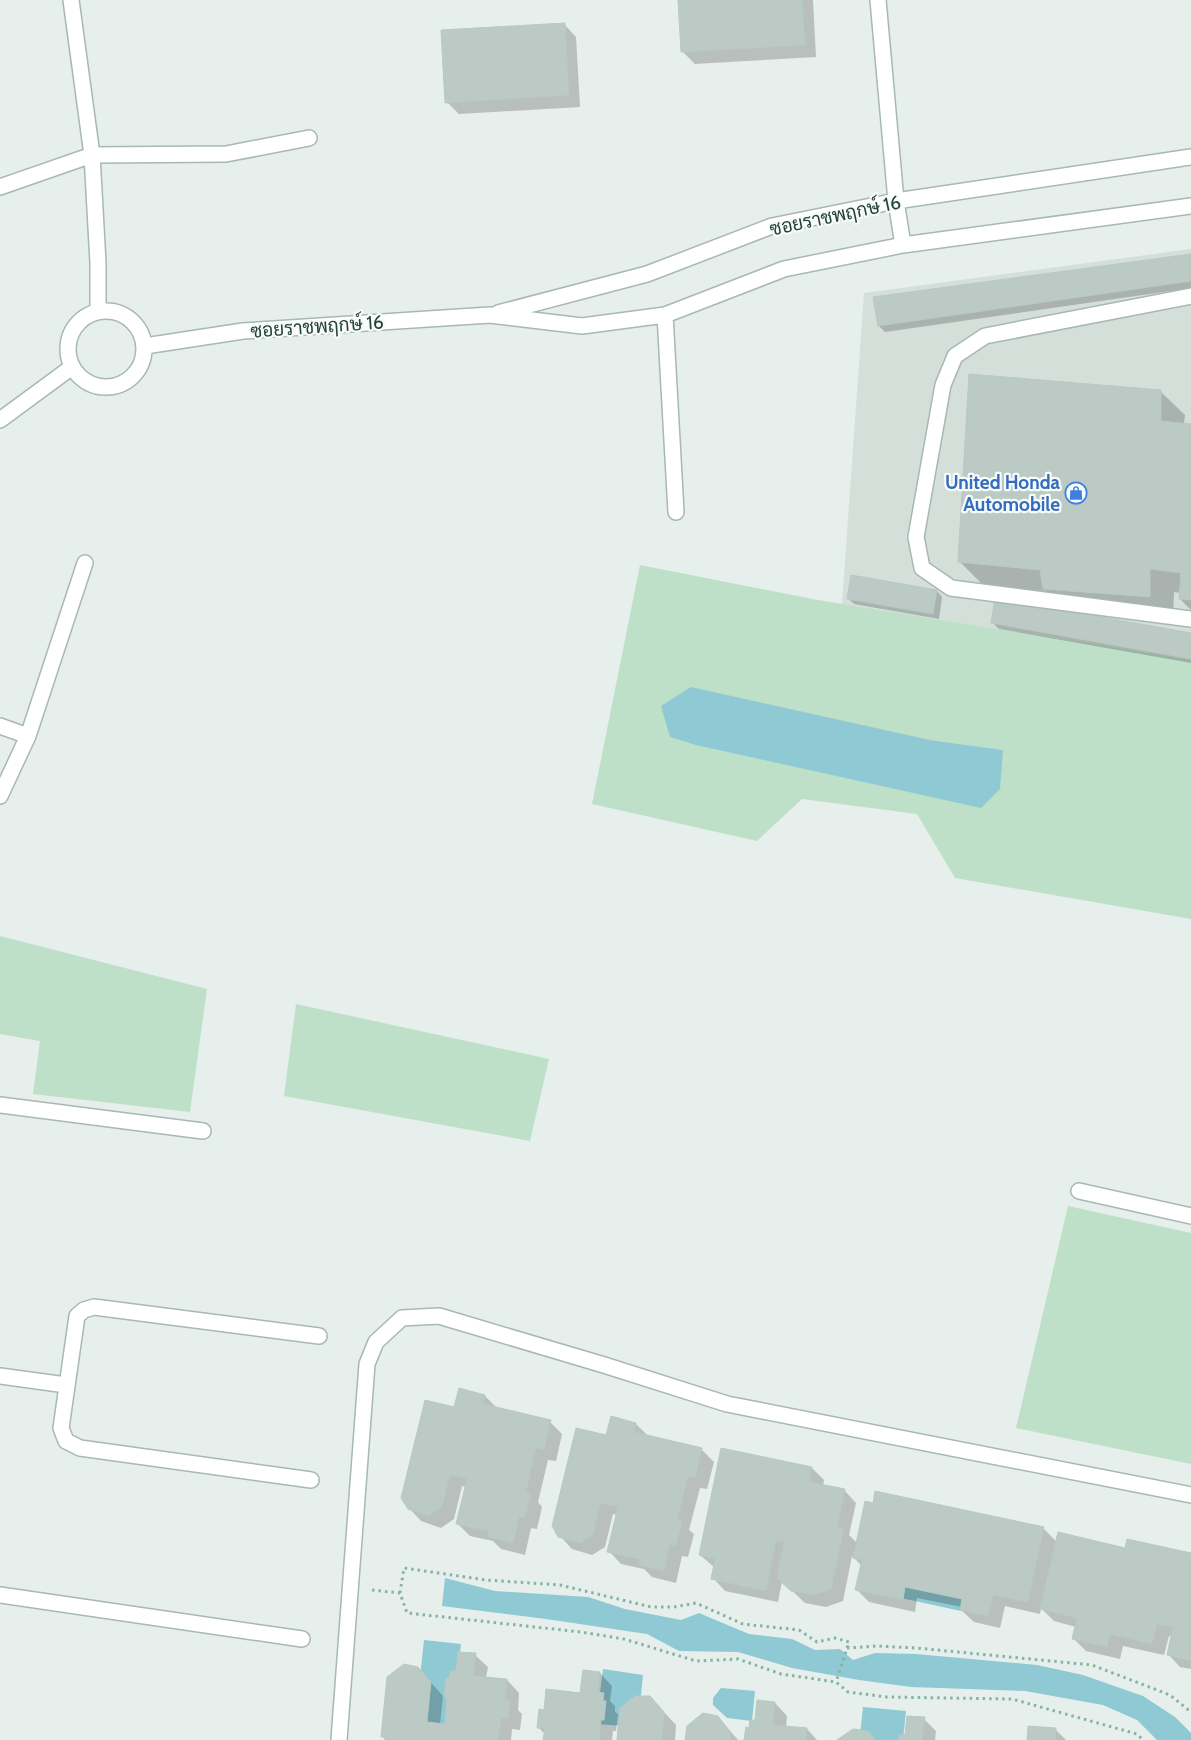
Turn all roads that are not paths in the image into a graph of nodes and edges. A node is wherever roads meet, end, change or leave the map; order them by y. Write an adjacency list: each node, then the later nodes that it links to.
1 (71, 0): 4 (street)
2 (878, 0): 7 (street)
3 (309, 138): 4 (street)
4 (92, 155): 6 (street); 11 (street)
5 (1191, 157): 7 (street, ซอยราชพฤกษ์ 16)
6 (0, 187)
7 (896, 201): 9 (street); 13 (street, ซอยราชพฤกษ์ 16)
8 (1191, 206): 9 (street, ซอยราชพฤกษ์ 16)
9 (903, 245): 12 (street, ซอยราชพฤกษ์ 16)
10 (1191, 296): 19 (street)
11 (98, 311): 14 (street); 15 (street)
12 (664, 314): 13 (street, ซอยราชพฤกษ์ 16); 17 (street)
13 (490, 316): 14 (street, ซอยราชพฤกษ์ 16)
14 (145, 346): 15 (street)
15 (72, 367): 16 (street)
16 (0, 420)
17 (676, 512)
18 (85, 563): 21 (street)
19 (1191, 619)
20 (0, 726): 21 (street)
21 (28, 736): 22 (street)
22 (0, 796)
23 (0, 1105): 24 (street)
24 (203, 1131)
25 (1079, 1191): 26 (street)
26 (1191, 1216)
27 (319, 1336): 29 (street)
28 (0, 1376): 29 (street)
29 (66, 1385): 30 (street)
30 (311, 1480)
31 (1191, 1495): 34 (street)
32 (0, 1595): 33 (street)
33 (302, 1639)
34 (339, 1740)

